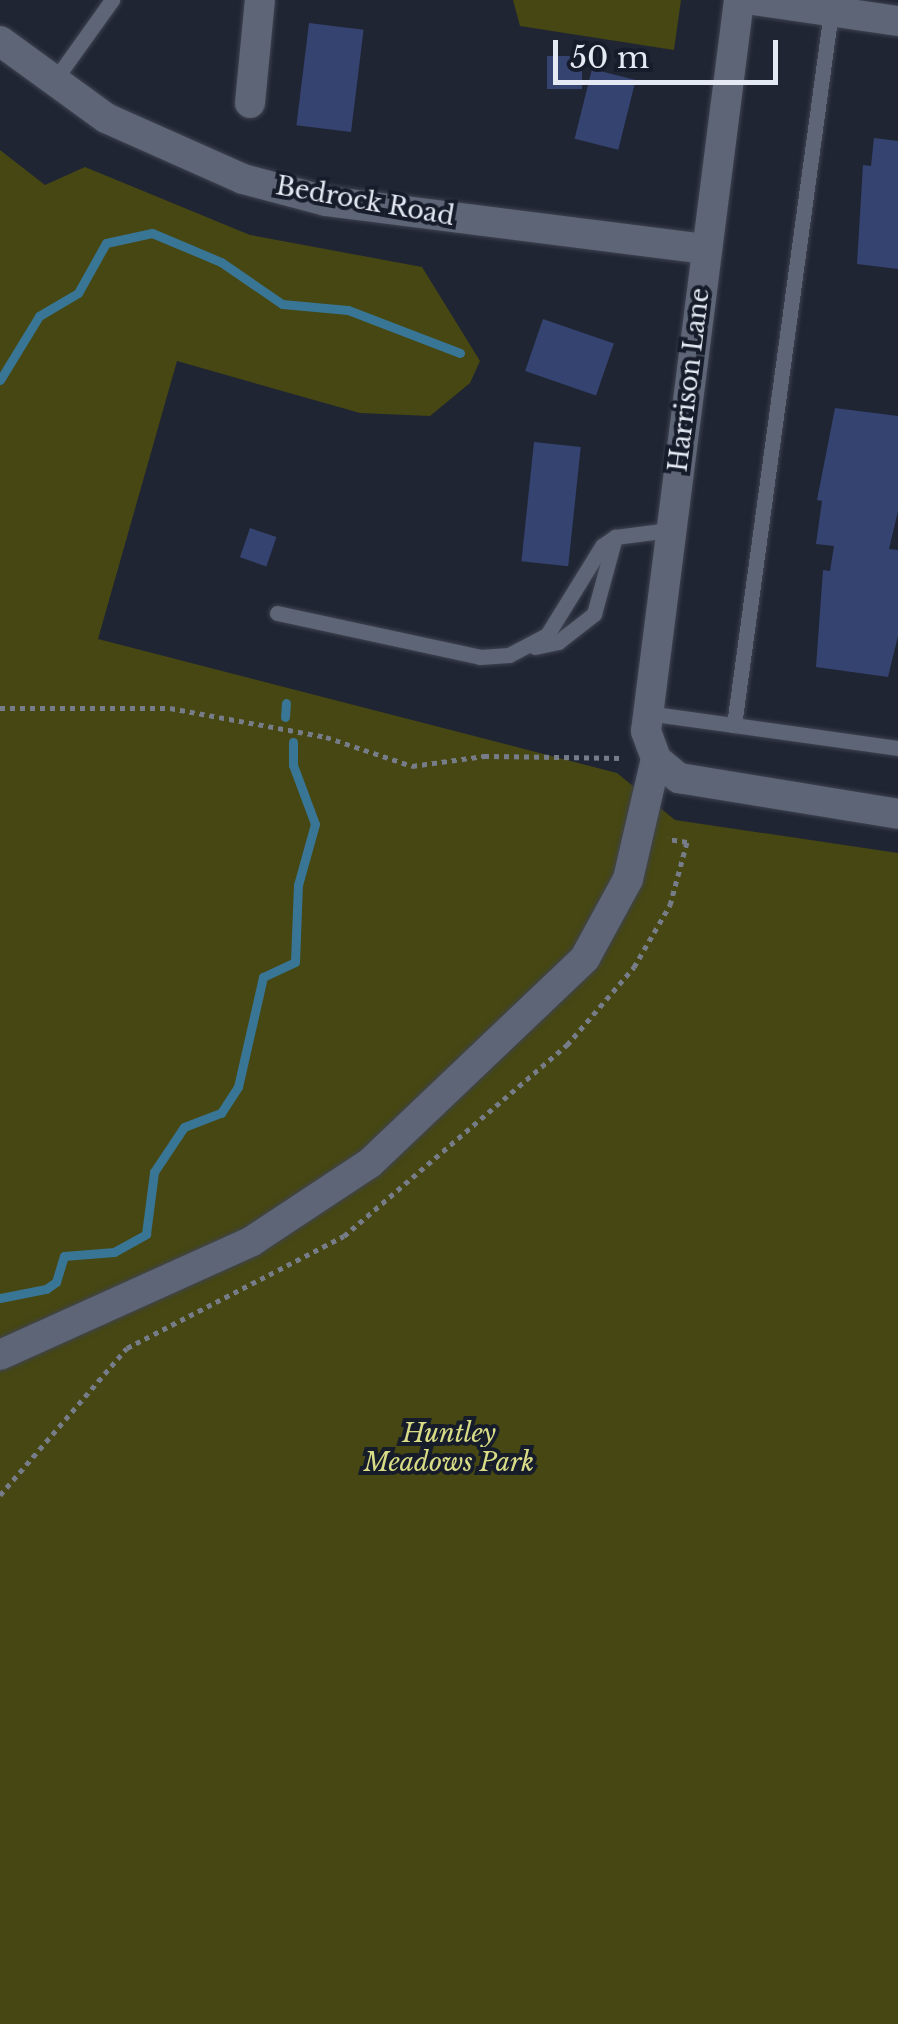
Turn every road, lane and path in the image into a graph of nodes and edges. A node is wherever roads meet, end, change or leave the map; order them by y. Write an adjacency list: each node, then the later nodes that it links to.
1 (112, 0): 8 (lane)
2 (260, 0): 9 (street)
3 (739, 0): 10 (street, Harrison Lane)
4 (754, 0): 5 (street)
5 (831, 11): 6 (street); 17 (lane)
6 (898, 21)
7 (0, 41): 8 (street, Bedrock Road)
8 (54, 81): 10 (street, Bedrock Road)
9 (250, 103)
10 (707, 249): 11 (street, Harrison Lane)
11 (670, 530): 12 (lane); 16 (street, Harrison Lane)
12 (615, 537): 14 (lane); 14 (lane)
13 (278, 614): 14 (lane)
14 (535, 646)
15 (0, 708): 19 (path)
16 (646, 713): 17 (lane); 19 (street, Harrison Lane)
17 (734, 725): 18 (lane)
18 (898, 748)
19 (656, 759): 20 (street); 21 (street)
20 (898, 814)
21 (0, 1355)

